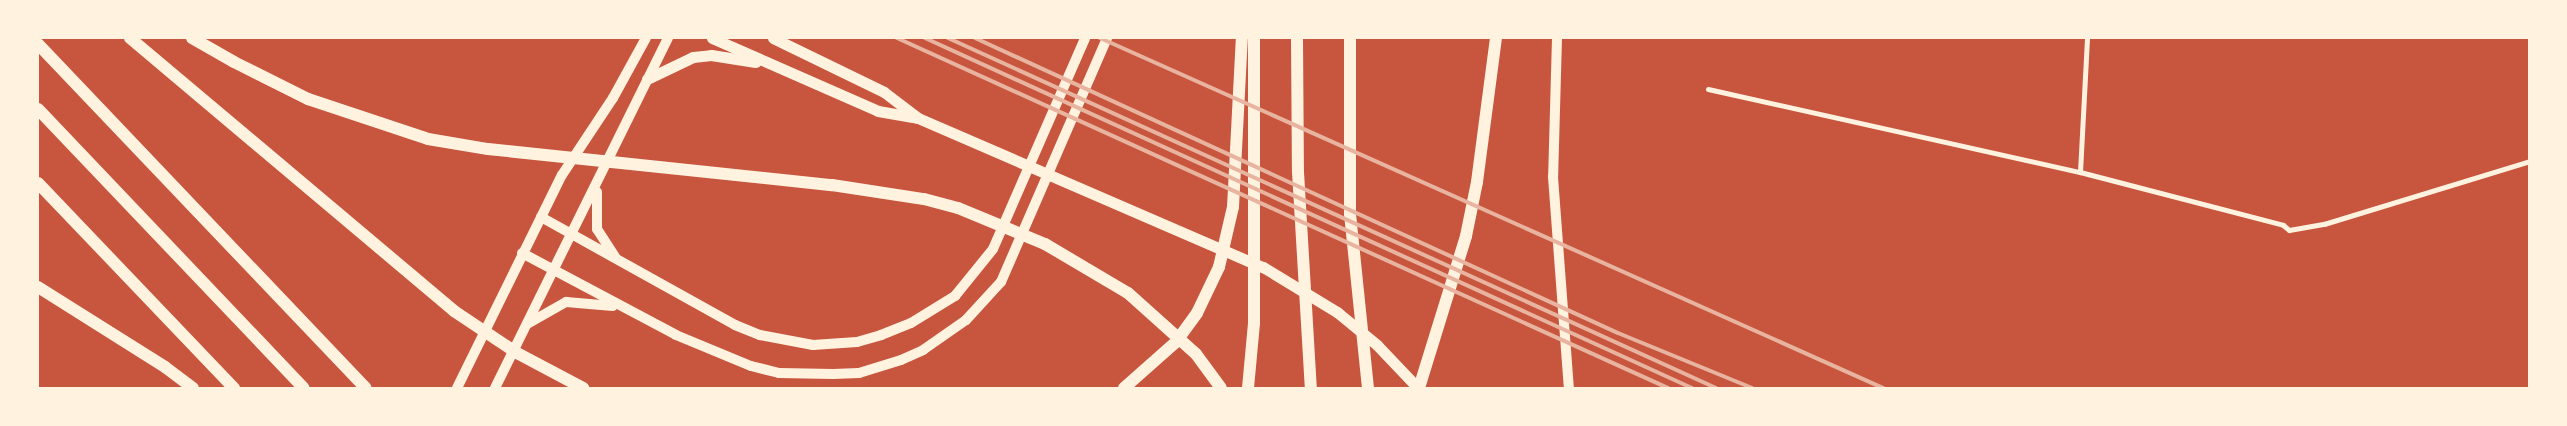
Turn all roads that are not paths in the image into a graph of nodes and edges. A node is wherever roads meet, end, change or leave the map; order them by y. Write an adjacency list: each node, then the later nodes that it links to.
1 (130, 38): 41 (highway)
2 (192, 38): 43 (highway)
3 (646, 38): 26 (main road)
4 (668, 38): 18 (main road)
5 (712, 38): 17 (main road)
6 (773, 38): 21 (main road)
7 (1085, 38): 29 (main road)
8 (1107, 38): 32 (main road)
9 (1242, 38): 42 (highway)
10 (1254, 38): 44 (highway)
11 (1297, 38): 45 (highway)
12 (1350, 38): 46 (highway)
13 (1496, 38): 47 (highway)
14 (1557, 38): 34 (main road)
15 (2087, 38): 23 (street)
16 (38, 44): 38 (highway)
17 (766, 64): 18 (main road); 21 (main road)
18 (647, 80): 25 (main road)
19 (1708, 88): 23 (street)
20 (38, 109): 37 (highway)
21 (918, 118): 47 (main road)
22 (2530, 161): 23 (street)
23 (2080, 172)
24 (38, 183): 36 (highway)
25 (598, 184): 27 (main road); 29 (main road)
26 (541, 217): 27 (main road); 28 (main road)
27 (573, 235): 29 (main road); 30 (main road)
28 (522, 253): 30 (main road); 39 (main road)
29 (617, 259)
30 (554, 270): 32 (main road); 33 (main road)
31 (38, 287): 35 (highway)
32 (624, 309): 33 (main road)
33 (526, 325): 40 (main road)
34 (1569, 387)
35 (193, 388)
36 (234, 388)
37 (304, 388)
38 (366, 388)
39 (457, 388)
40 (495, 388)
41 (582, 388)
42 (1124, 388)
43 (1221, 388)
44 (1248, 388)
45 (1311, 388)
46 (1368, 388)
47 (1419, 388)

